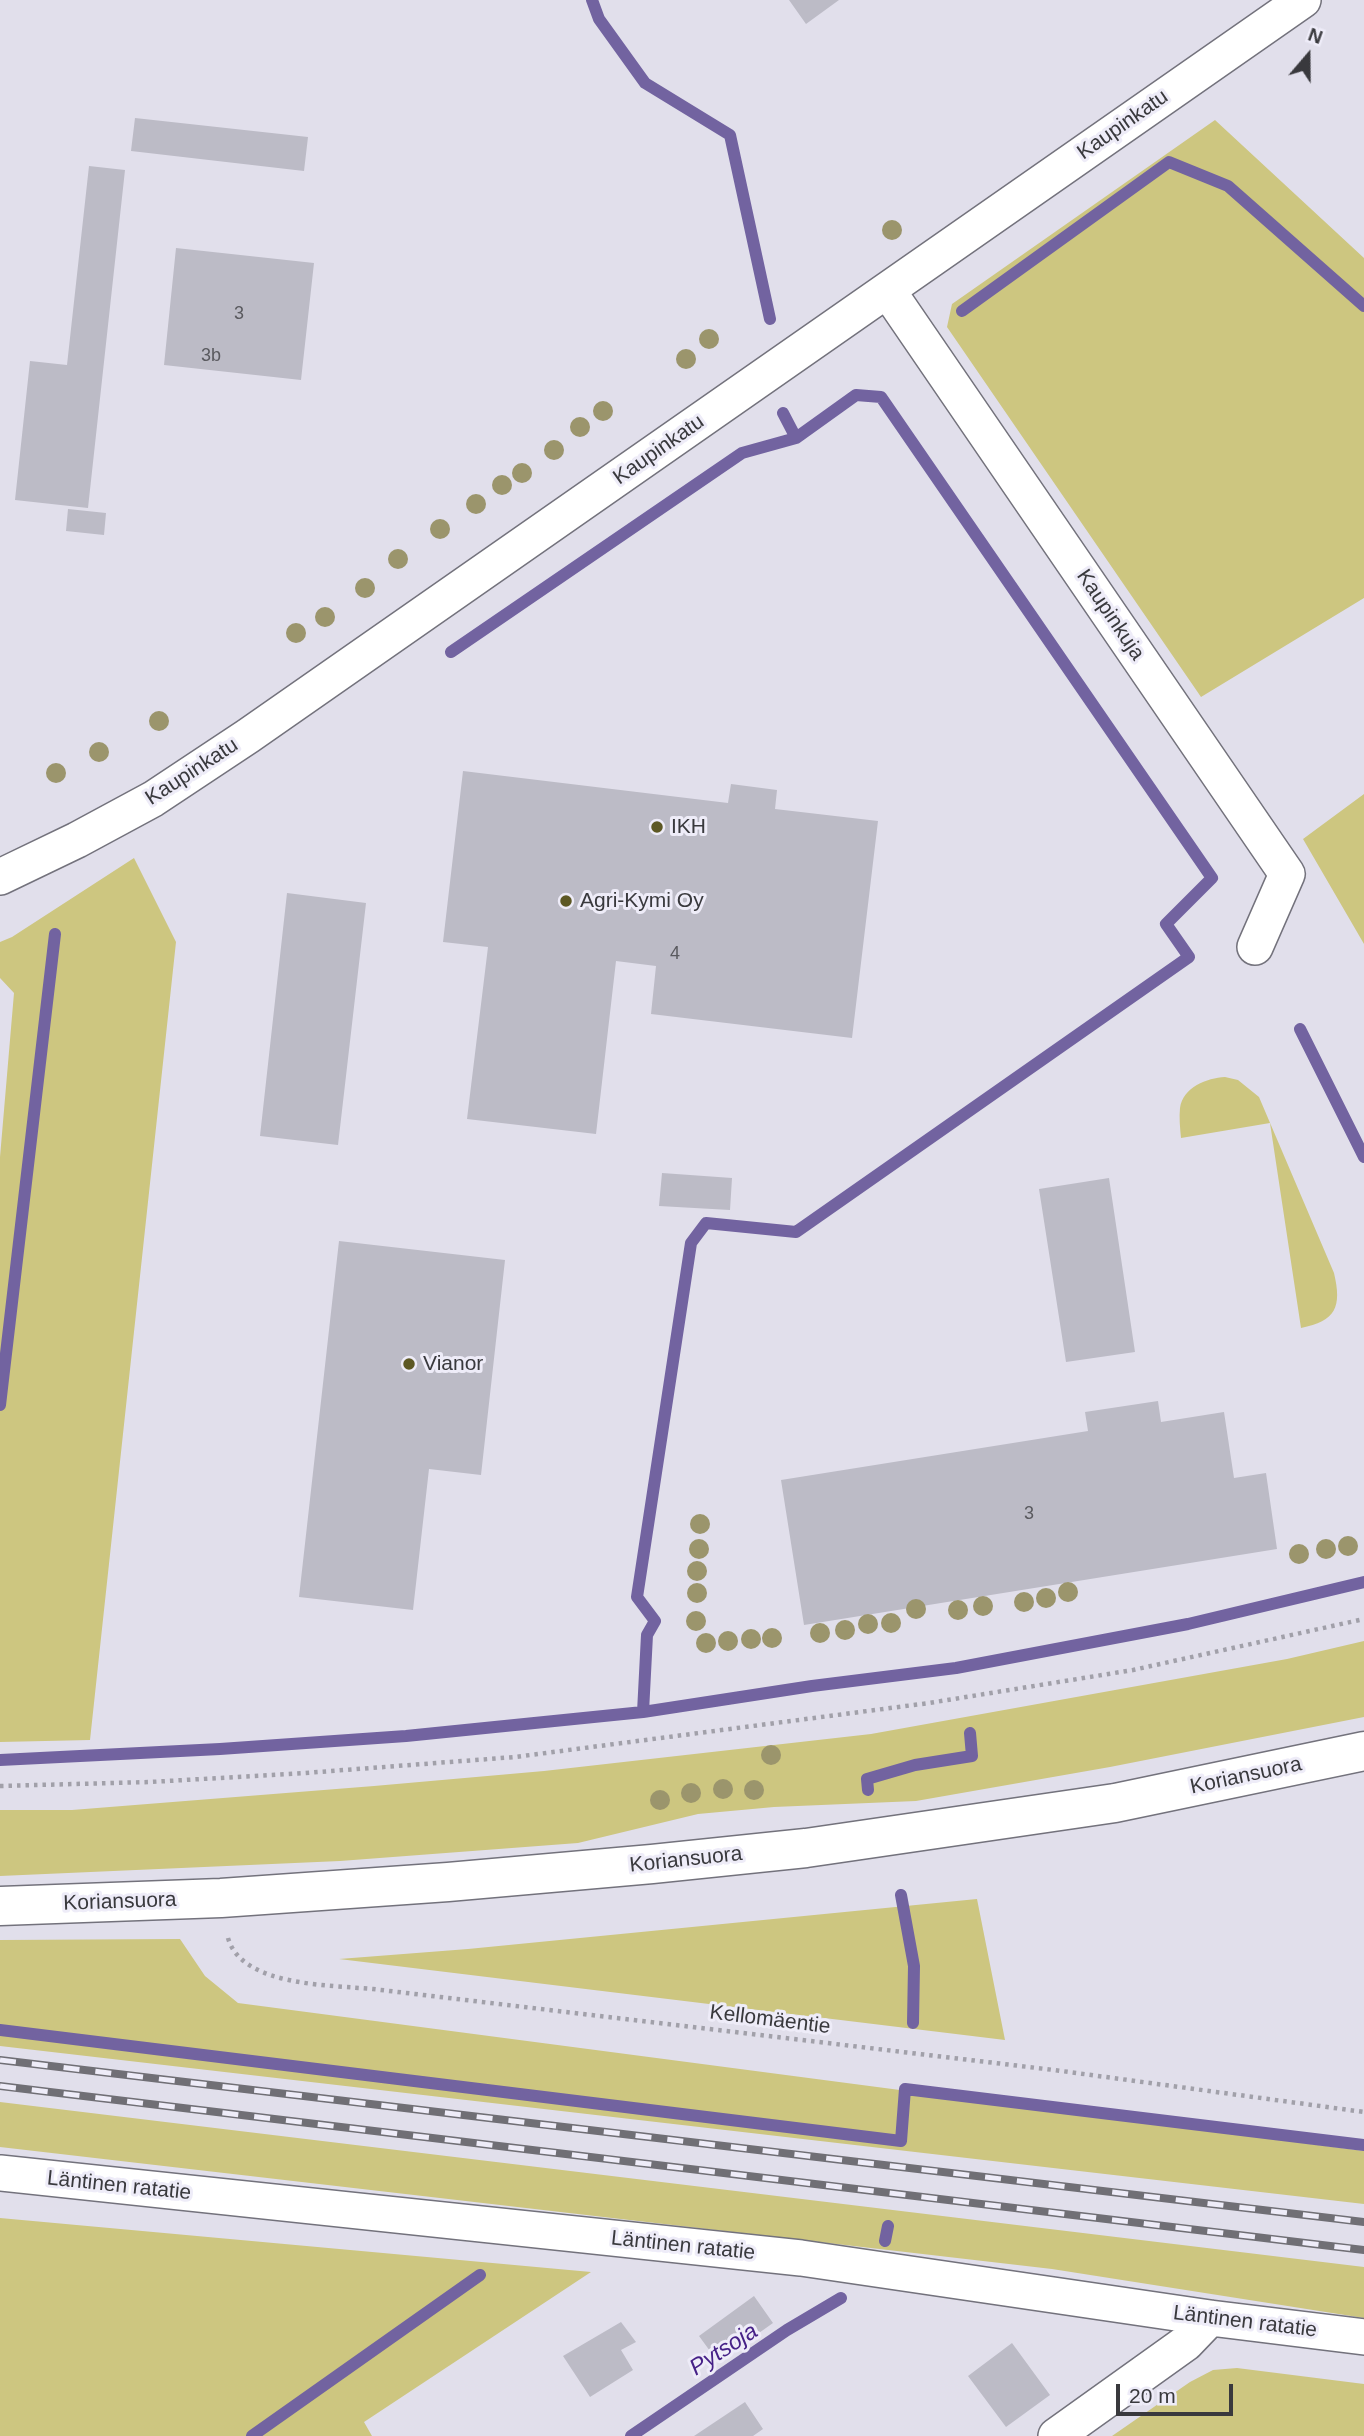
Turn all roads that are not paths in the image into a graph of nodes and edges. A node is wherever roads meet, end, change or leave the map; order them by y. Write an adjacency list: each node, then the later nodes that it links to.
1 (1303, 0): 2 (street, Kaupinkatu)
2 (888, 291): 3 (street, Kaupinkatu); 4 (street, Kaupinkuja)
3 (0, 877)
4 (1255, 947)
5 (1364, 1751): 6 (main road, Koriansuora)
6 (0, 1906)
7 (0, 2173): 8 (street, Läntinen ratatie)
8 (1210, 2318): 9 (street, Läntinen ratatie); 10 (street)
9 (1364, 2337)
10 (1056, 2436)

